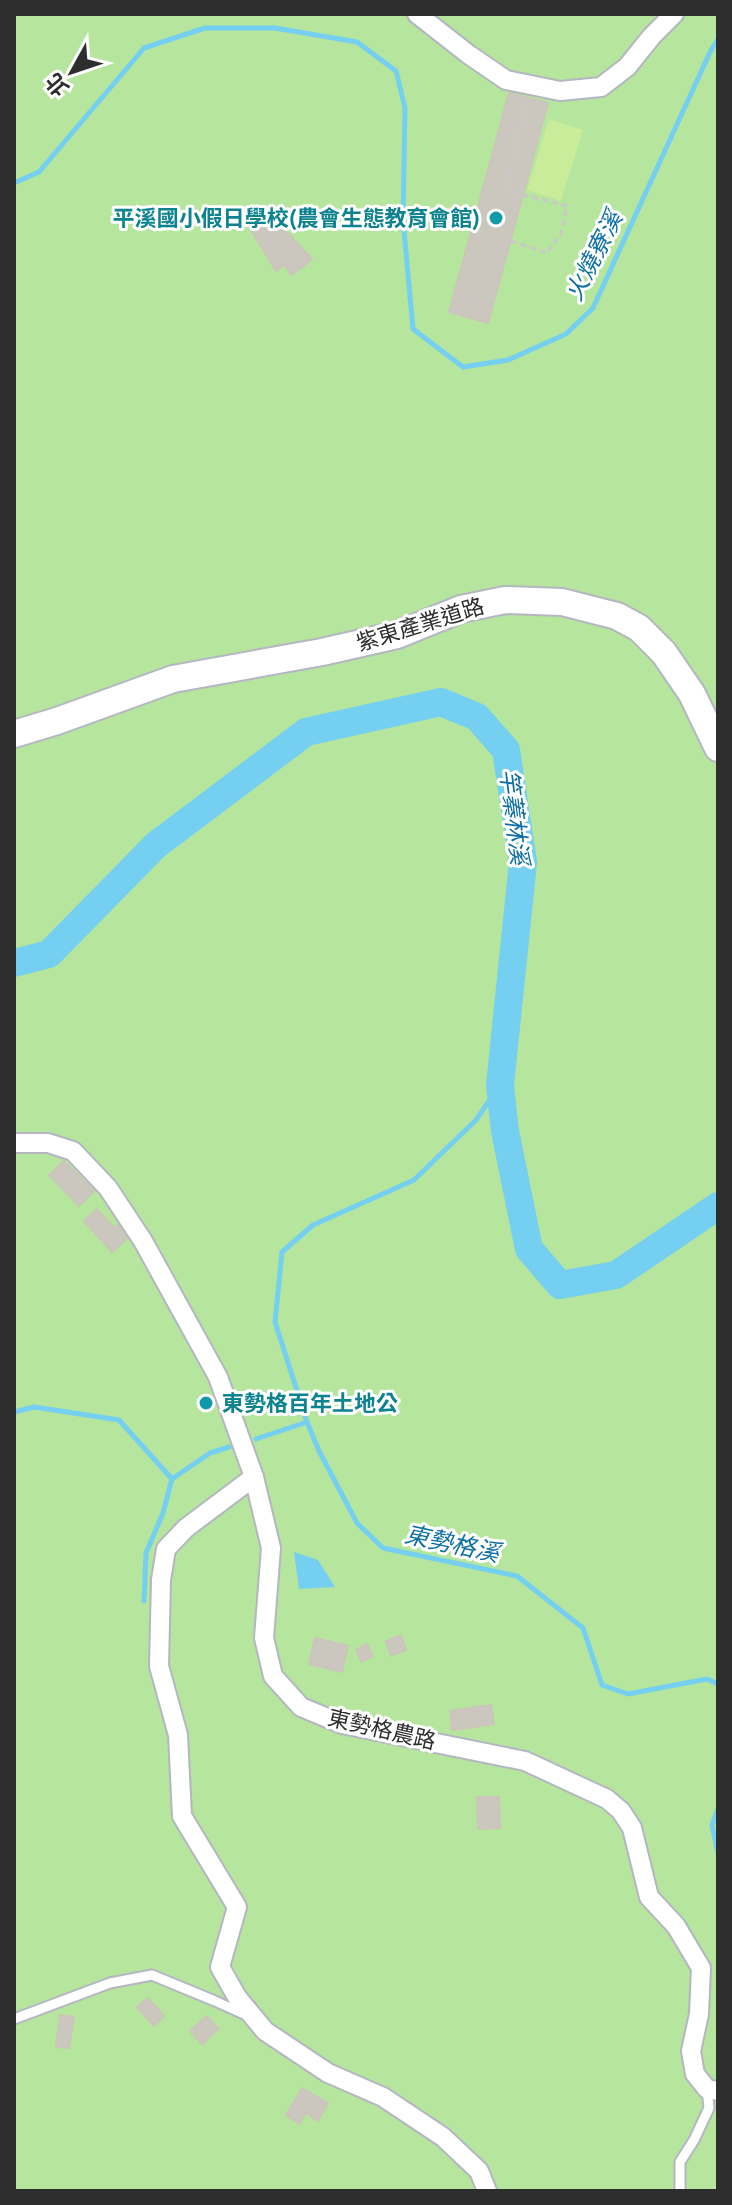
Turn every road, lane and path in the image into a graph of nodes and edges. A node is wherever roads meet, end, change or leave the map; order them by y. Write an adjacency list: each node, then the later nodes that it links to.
1 (417, 14): 3 (street)
2 (674, 14): 3 (street)
3 (532, 85): 4 (path)
4 (511, 241)
5 (14, 734): 6 (street, 紫東產業道路)
6 (718, 748)
7 (14, 1143): 8 (street, 東勢格農路)
8 (254, 1477): 10 (street); 11 (street, 東勢格農路)
9 (14, 2019): 10 (lane)
10 (259, 2022): 12 (street)
11 (712, 2090): 13 (lane)
12 (487, 2191)
13 (680, 2191)

